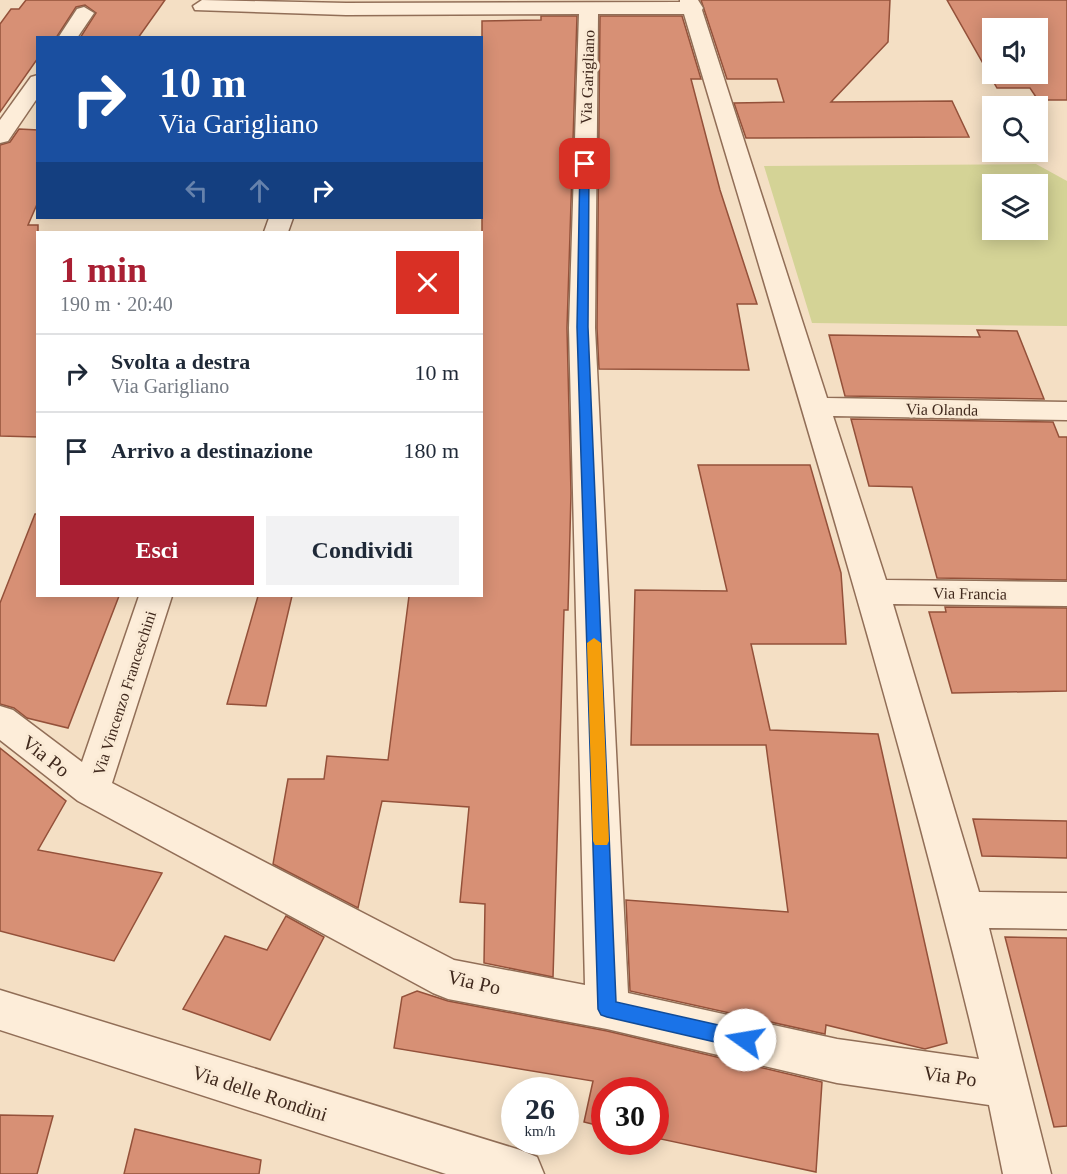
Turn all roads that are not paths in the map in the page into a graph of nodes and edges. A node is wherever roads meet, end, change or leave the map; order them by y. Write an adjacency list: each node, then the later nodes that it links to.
1 (692, 4): 4 (street); 10 (street)
2 (202, 6): 3 (street)
3 (346, 9): 4 (street); 6 (street)
4 (589, 9): 19 (street, Via Garigliano)
5 (84, 13): 7 (street)
6 (340, 28)
7 (69, 36)
8 (36, 84): 9 (street)
9 (0, 136)
10 (816, 407): 11 (street, Via Olanda); 12 (street)
11 (1067, 411)
12 (873, 592): 13 (street, Via Francia); 17 (street)
13 (1067, 594)
14 (156, 597): 16 (street, Via Vincenzo Franceschini)
15 (0, 720): 16 (street, Via Po)
16 (91, 790): 19 (street, Via Po)
17 (964, 910): 18 (street); 21 (street)
18 (1067, 911)
19 (607, 1009): 21 (street, Via Po)
20 (0, 1010): 22 (street, Via delle Rondini)
21 (1008, 1084): 23 (street)
22 (520, 1174)
23 (1027, 1174)

